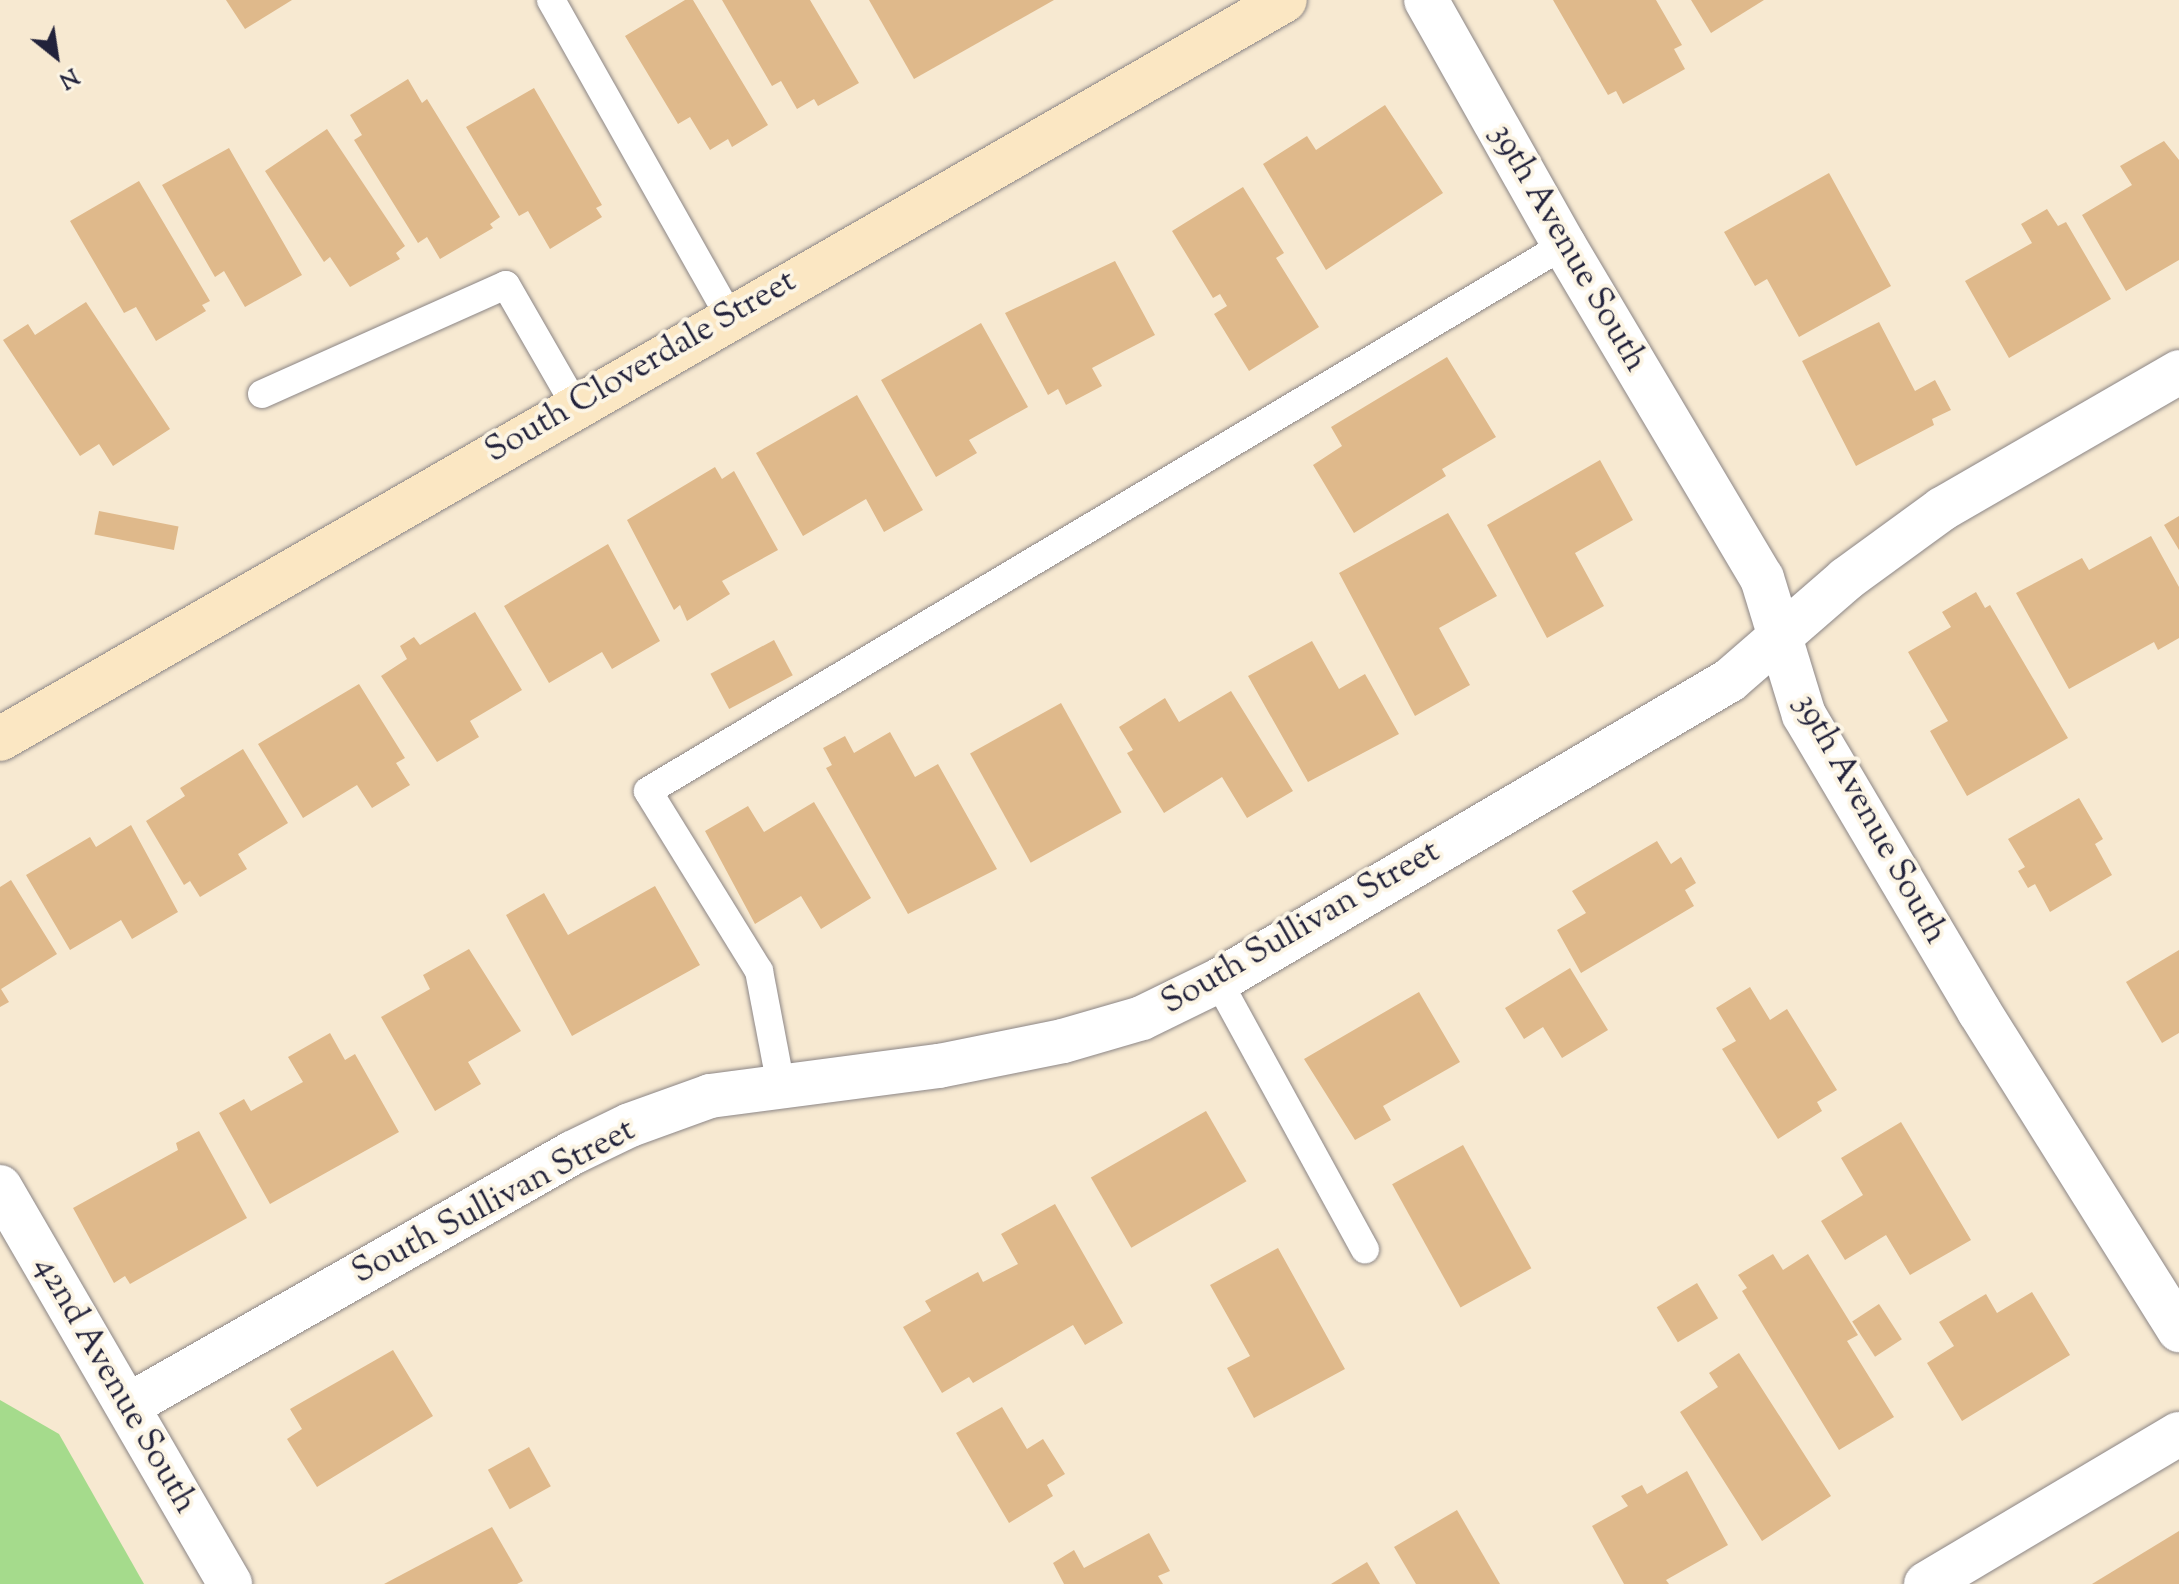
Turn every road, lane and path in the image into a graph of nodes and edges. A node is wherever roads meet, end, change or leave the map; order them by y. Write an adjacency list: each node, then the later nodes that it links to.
1 (551, 0): 5 (lane)
2 (1285, 0): 5 (street, South Cloverdale Street)
3 (1426, 0): 4 (street, 39th Avenue South)
4 (1564, 245): 9 (street, 39th Avenue South); 12 (lane)
5 (729, 316): 8 (street, South Cloverdale Street)
6 (2179, 372): 9 (street, South Sullivan Street)
7 (262, 394): 8 (lane)
8 (575, 405): 10 (street, South Cloverdale Street)
9 (1780, 637): 11 (street, South Sullivan Street); 15 (street, 39th Avenue South)
10 (0, 739)
11 (1218, 981): 12 (street, South Sullivan Street); 14 (lane)
12 (781, 1086): 16 (street, South Sullivan Street)
13 (0, 1187): 16 (street, 42nd Avenue South)
14 (1365, 1249)
15 (2179, 1330)
16 (129, 1405): 18 (street, 42nd Avenue South)
17 (2179, 1434): 19 (street)
18 (230, 1584)
19 (1926, 1584)

